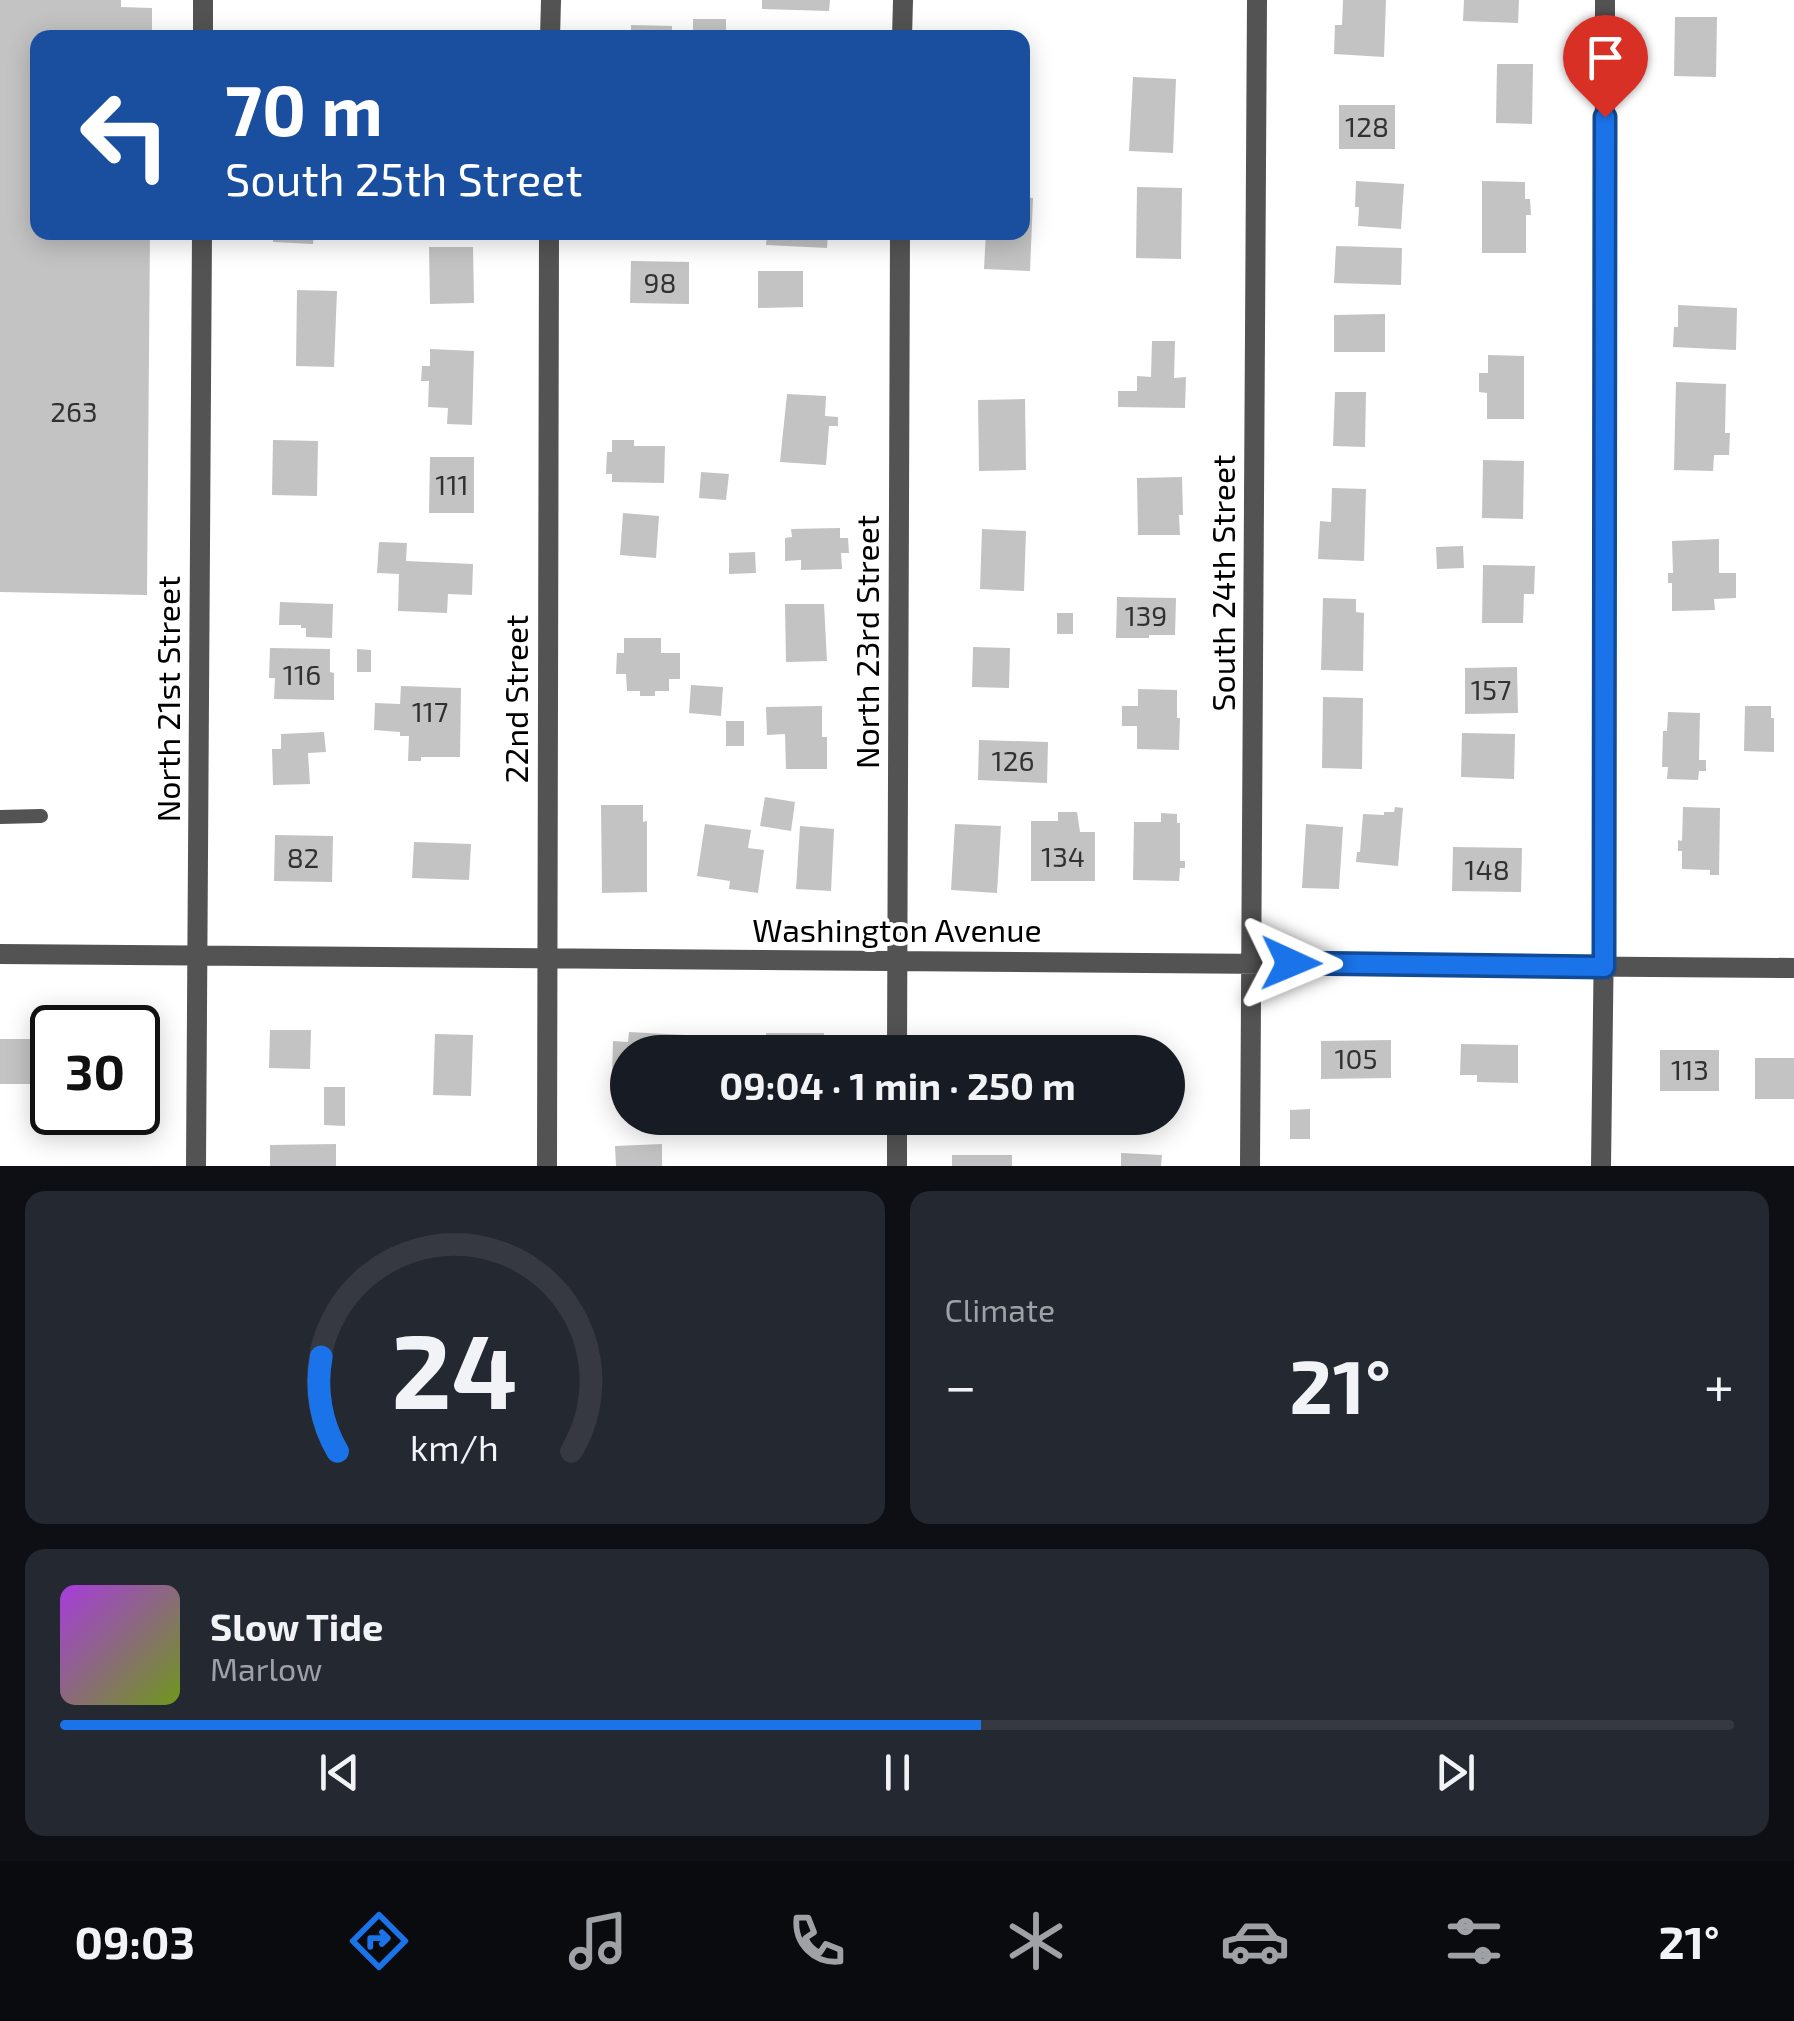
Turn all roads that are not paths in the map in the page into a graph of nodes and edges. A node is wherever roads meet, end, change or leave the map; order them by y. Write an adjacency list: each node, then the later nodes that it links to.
1 (203, 0): 6 (street)
2 (551, 0): 7 (street)
3 (903, 0): 8 (street)
4 (1257, 0): 18 (street, South 24th Street)
5 (1605, 0): 19 (street)
6 (203, 30)
7 (550, 30)
8 (902, 30)
9 (202, 240): 15 (street, North 21st Street)
10 (549, 240): 16 (street, 22nd Street)
11 (900, 240): 17 (street, North 23rd Street)
12 (0, 816): 13 (lane)
13 (41, 816)
14 (0, 954): 15 (street, Washington Avenue)
15 (198, 956): 16 (street, Washington Avenue); 23 (street, North 21st Street)
16 (547, 957): 17 (street, Washington Avenue); 24 (street, 22nd Street)
17 (896, 962): 18 (street, Washington Avenue); 21 (street, North 23rd Street)
18 (1252, 962): 19 (street, Washington Avenue); 26 (street, South 24th Street)
19 (1604, 967): 20 (street, Washington Avenue); 27 (street)
20 (1794, 968)
21 (896, 1035)
22 (897, 1135): 25 (street)
23 (196, 1166)
24 (547, 1166)
25 (897, 1166)
26 (1250, 1166)
27 (1601, 1166)

